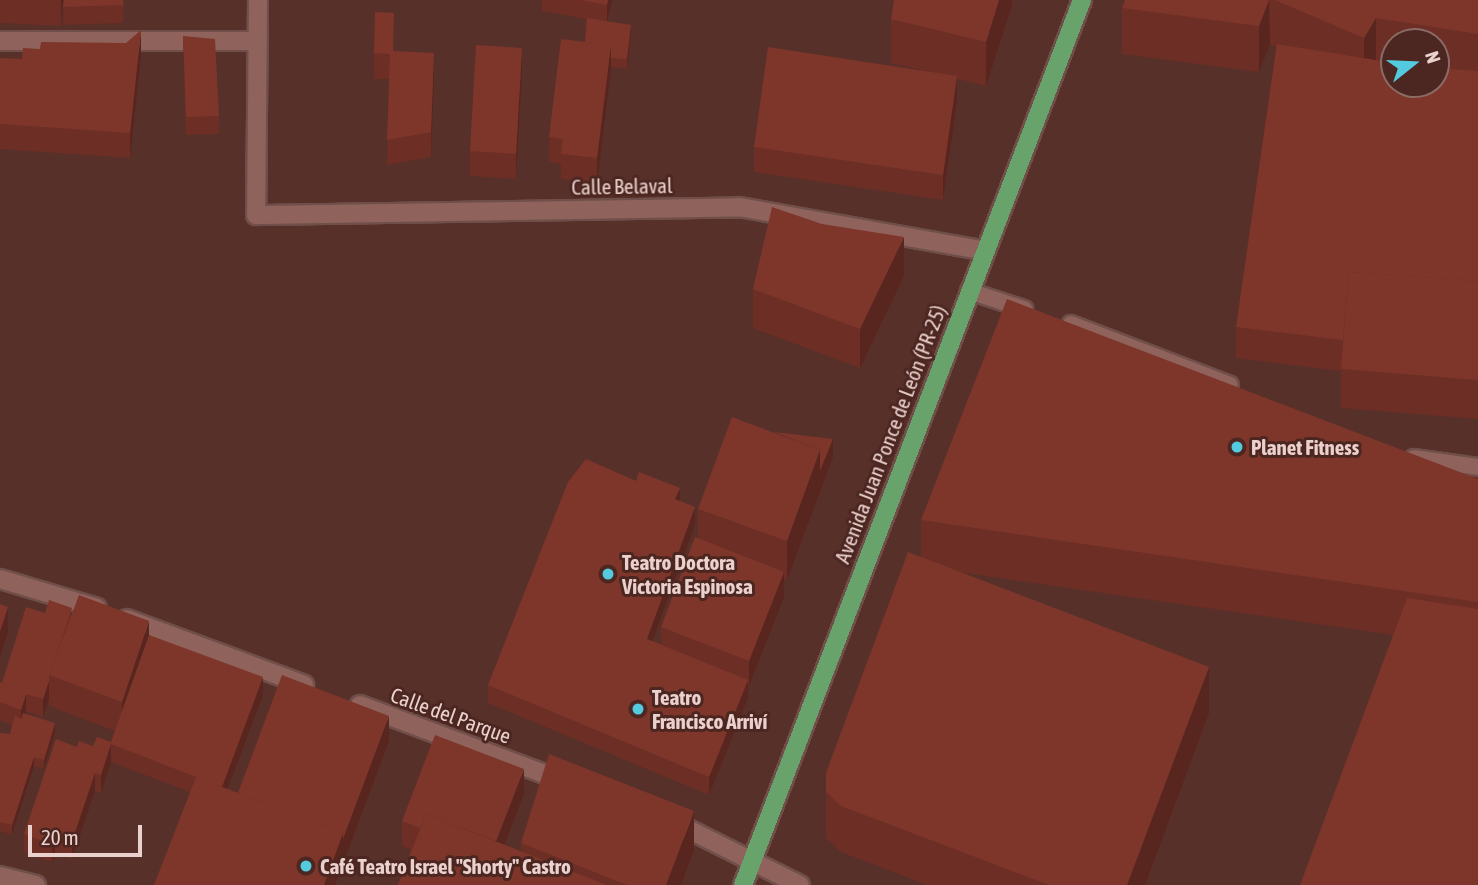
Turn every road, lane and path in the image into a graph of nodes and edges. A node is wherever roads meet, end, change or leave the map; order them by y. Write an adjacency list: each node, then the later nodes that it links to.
1 (258, 0): 4 (street)
2 (1082, 0): 5 (main road, Avenida Juan Ponce de León (PR-25))
3 (0, 41): 4 (street)
4 (257, 41): 5 (street, Calle Belaval)
5 (985, 251): 6 (main road, Avenida Juan Ponce de León (PR-25))
6 (969, 291): 7 (lane); 13 (main road, Avenida Juan Ponce de León (PR-25))
7 (1245, 391)
8 (1396, 451): 9 (lane)
9 (1478, 467)
10 (0, 579): 11 (street, Calle del Parque)
11 (586, 789)
12 (650, 813): 13 (street)
13 (752, 862): 16 (main road, Avenida Juan Ponce de León (PR-25)); 17 (street)
14 (0, 876): 15 (street)
15 (36, 885)
16 (743, 885)
17 (800, 885)

